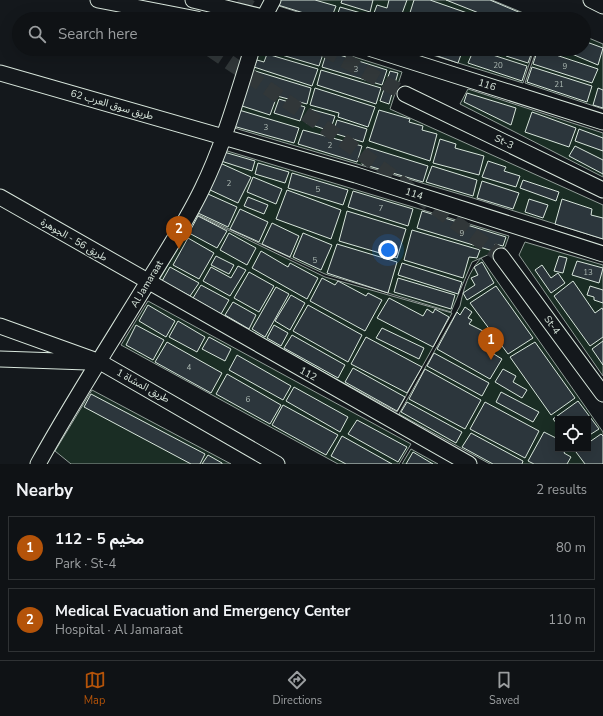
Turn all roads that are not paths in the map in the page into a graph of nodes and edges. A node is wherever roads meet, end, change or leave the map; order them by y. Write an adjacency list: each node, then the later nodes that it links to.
1 (98, 0): 6 (street)
2 (193, 0): 7 (street)
3 (273, 0): 8 (street)
4 (591, 0): 5 (street)
5 (603, 6)
6 (161, 12)
7 (242, 12)
8 (268, 12)
9 (250, 56): 14 (street, Al Jamaraat)
10 (394, 56): 13 (street, 116)
11 (0, 73): 14 (street, طريق سوق العرب 62)
12 (404, 94): 15 (street, St-3)
13 (603, 122)
14 (225, 137): 17 (street, 114); 19 (street, Al Jamaraat)
15 (603, 190)
16 (0, 197): 19 (street, طريق 56 - الجوهرة)
17 (603, 254)
18 (501, 256): 23 (street, St-4)
19 (148, 282): 22 (street, Al Jamaraat); 26 (street, 112)
20 (0, 326): 22 (street, طريق المشاة 1)
21 (0, 360): 22 (street)
22 (100, 362): 24 (street, Al Jamaraat); 25 (street, طريق المشاة 1)
23 (603, 394)
24 (38, 464)
25 (277, 464)
26 (469, 464)

